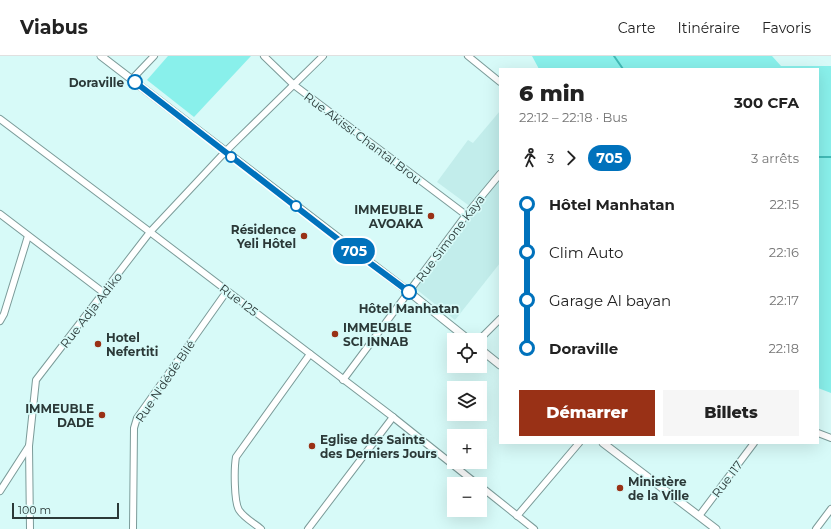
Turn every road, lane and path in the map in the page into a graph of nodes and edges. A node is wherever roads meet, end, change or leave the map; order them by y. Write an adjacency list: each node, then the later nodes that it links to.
1 (101, 56): 6 (street)
2 (154, 56): 6 (street)
3 (264, 56): 8 (street, Rue Akissi Chantal Brou)
4 (323, 56): 8 (street, Rue Adja Adiko)
5 (468, 56): 7 (street)
6 (132, 79): 10 (street)
7 (499, 81)
8 (294, 85): 10 (street, Rue Adja Adiko); 13 (street, Rue Akissi Chantal Brou)
9 (0, 119): 14 (street, Rue I25)
10 (225, 152): 14 (street, Rue Adja Adiko); 17 (street)
11 (499, 175): 13 (street, Rue Simone Kaya)
12 (0, 214): 15 (street)
13 (466, 215): 17 (street, Rue Simone Kaya)
14 (150, 232): 16 (street, Rue I25); 18 (street, Rue Adja Adiko)
15 (28, 236): 18 (street); 20 (street)
16 (227, 291): 23 (street, Rue I25); 41 (street, Rue N'dédé Bilé)
17 (409, 292): 21 (street); 26 (street, Rue Simone Kaya)
18 (104, 294): 33 (street, Rue Adja Adiko)
19 (499, 320): 22 (street)
20 (0, 321)
21 (460, 333)
22 (486, 333)
23 (310, 354): 26 (street, Rue I25); 42 (street)
24 (487, 355): 25 (street)
25 (499, 364)
26 (343, 380): 27 (street, Rue I25)
27 (393, 417): 34 (street, Rue I25); 43 (street)
28 (819, 433): 29 (street)
29 (831, 438)
30 (579, 444): 38 (street)
31 (604, 444): 39 (street)
32 (753, 444): 39 (street, Rue I17)
33 (29, 446): 35 (street, Rue Adja Adiko); 40 (street)
34 (468, 477)
35 (0, 491)
36 (487, 492): 38 (street)
37 (831, 509): 46 (street)
38 (518, 516): 44 (street)
39 (699, 516): 45 (street)
40 (30, 529)
41 (133, 529)
42 (260, 529)
43 (308, 529)
44 (534, 529)
45 (716, 529)
46 (816, 529)

